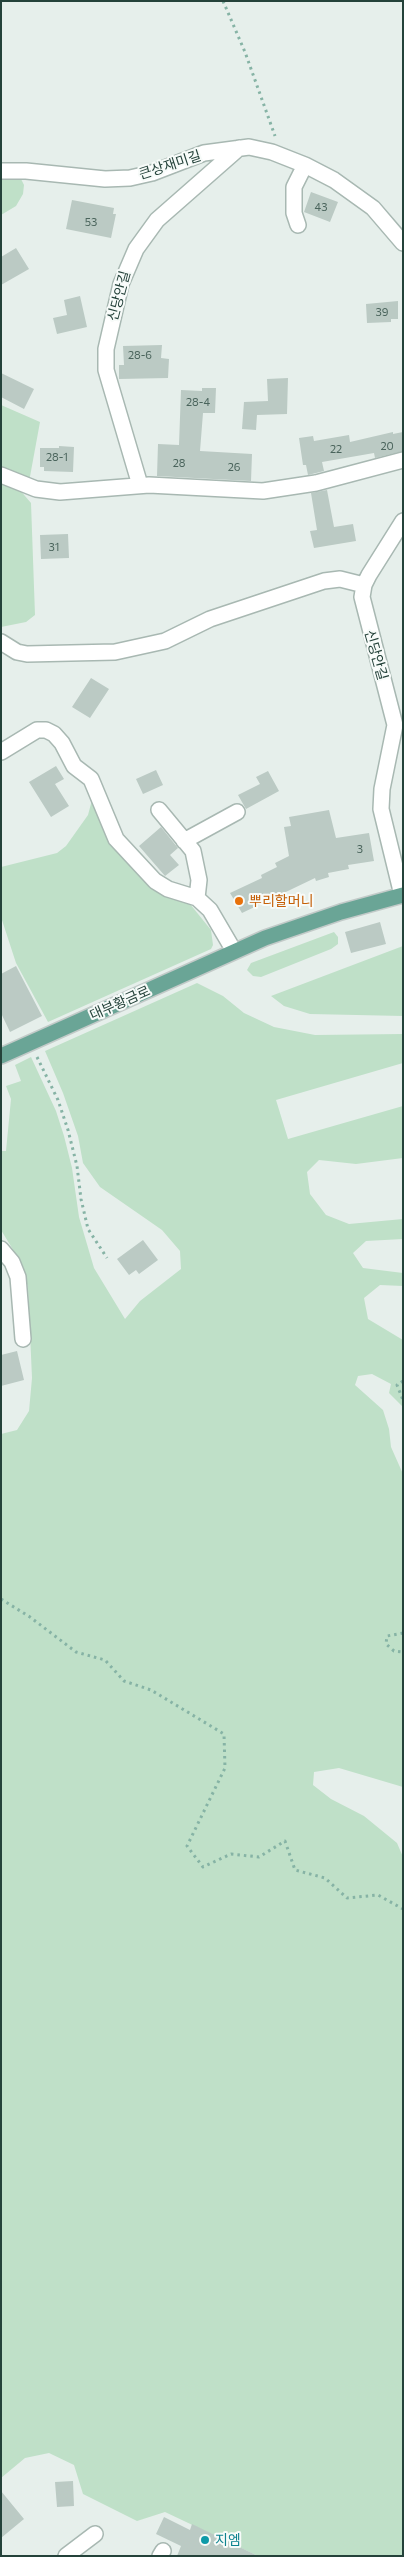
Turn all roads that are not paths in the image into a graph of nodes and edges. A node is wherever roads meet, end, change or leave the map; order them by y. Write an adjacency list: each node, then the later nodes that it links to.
1 (240, 147): 2 (lane, 큰상재미길); 3 (lane, 큰상재미길); 8 (lane, 신당안길)
2 (305, 165): 4 (lane); 5 (lane, 큰상재미길)
3 (1, 171)
4 (298, 225)
5 (403, 243)
6 (403, 460): 8 (lane)
7 (1, 475): 8 (lane)
8 (140, 485)
9 (403, 521): 10 (lane, 신당안길)
10 (364, 585): 11 (lane); 12 (lane, 신당안길)
11 (1, 642)
12 (399, 729): 17 (lane, 신당안길)
13 (1, 752): 18 (lane)
14 (159, 810): 16 (lane)
15 (237, 812): 16 (lane)
16 (184, 840): 18 (lane)
17 (402, 895): 19 (main road, 대부황금로)
18 (197, 898): 19 (lane)
19 (234, 951): 20 (main road, 대부황금로)
20 (3, 1052)
21 (1, 1249): 22 (lane)
22 (23, 1339)
23 (95, 2534): 24 (lane)
24 (66, 2556)

